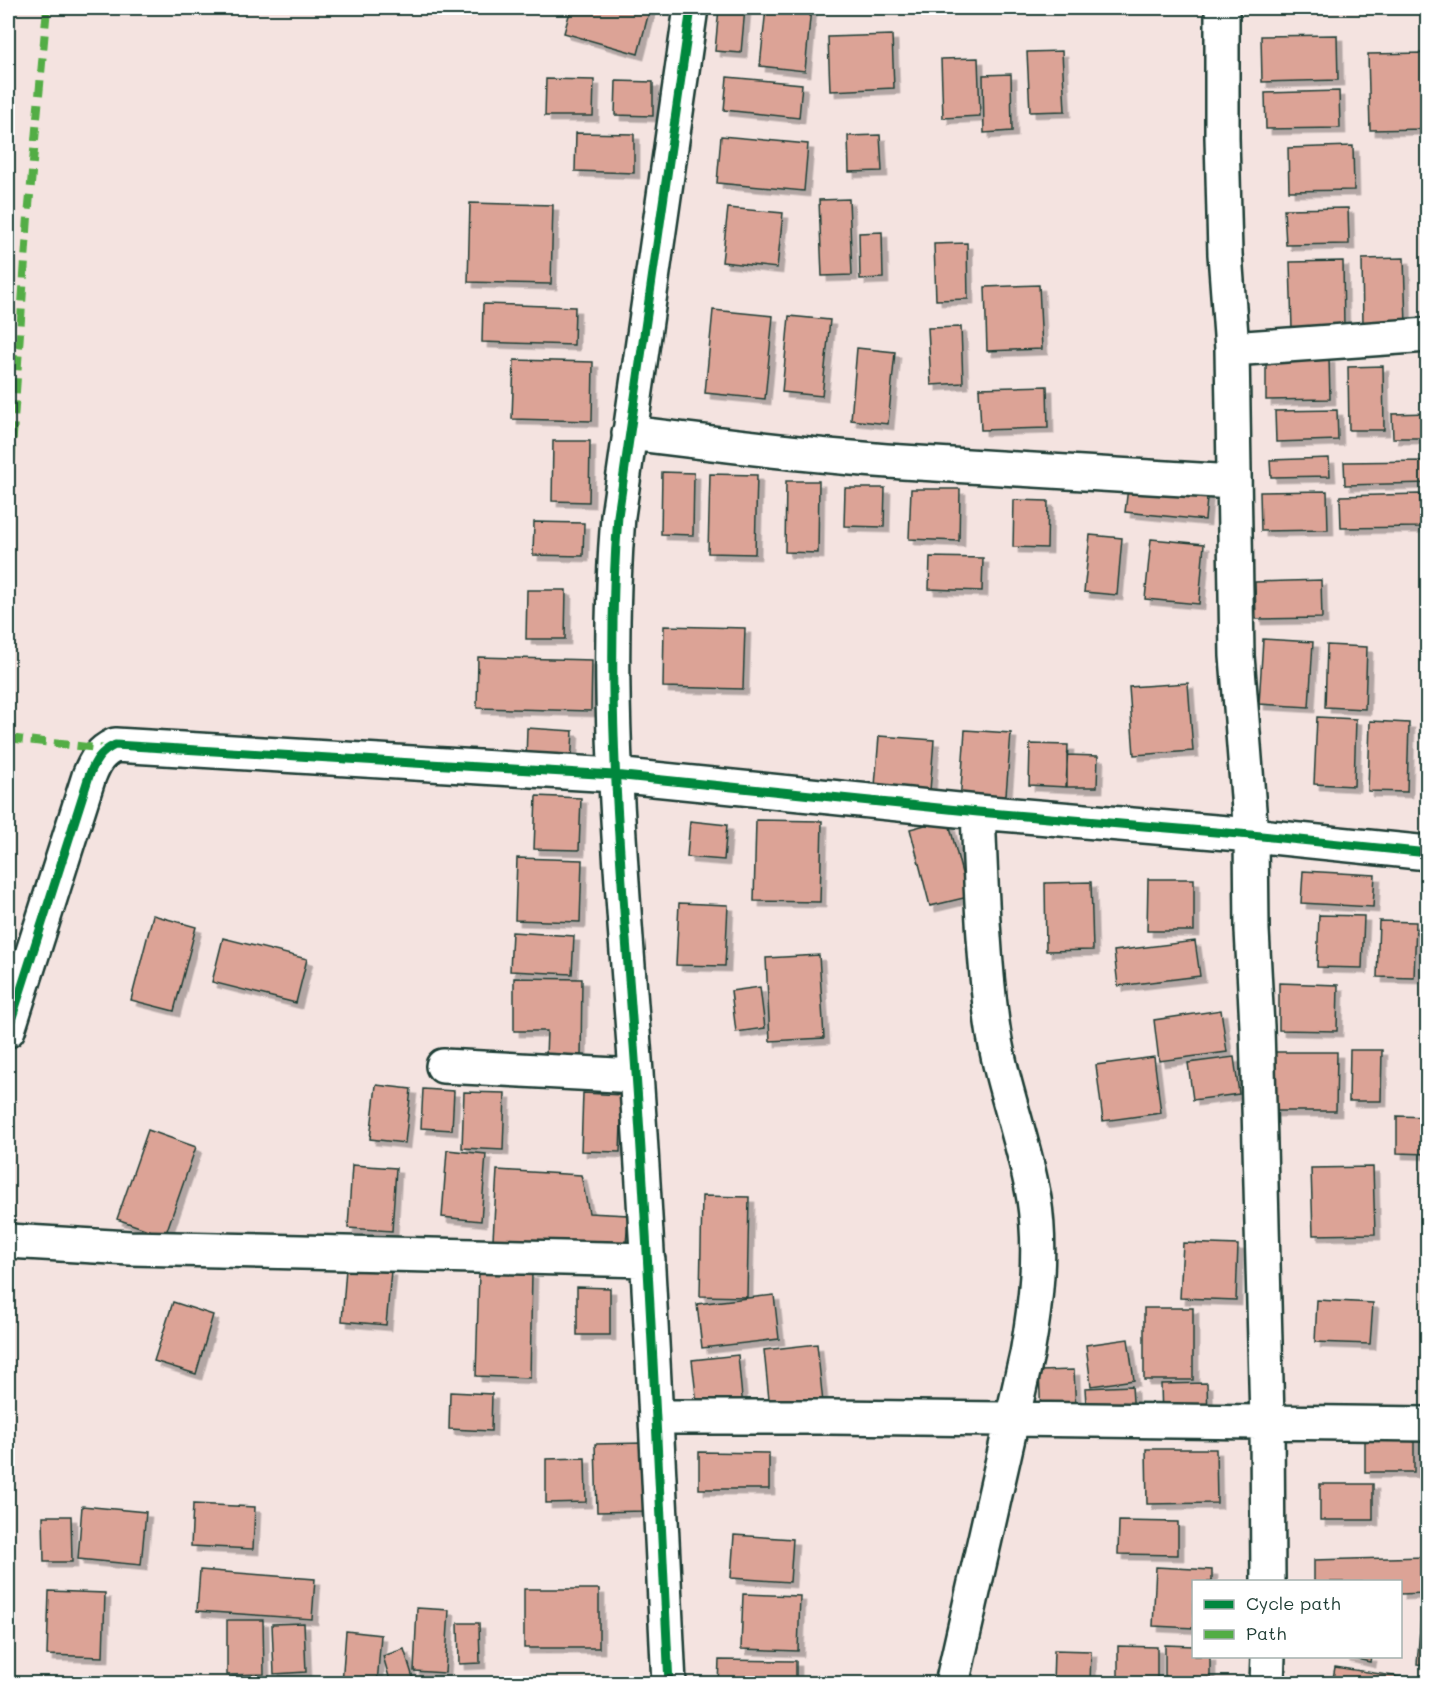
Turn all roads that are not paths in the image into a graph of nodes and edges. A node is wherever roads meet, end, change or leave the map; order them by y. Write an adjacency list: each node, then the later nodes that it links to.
1 (691, 8): 5 (street)
2 (1222, 8): 4 (street)
3 (1428, 335): 4 (street)
4 (1232, 348): 6 (street)
5 (630, 433): 6 (street); 7 (street)
6 (1233, 482): 9 (street)
7 (614, 775): 8 (street); 11 (street); 13 (street)
8 (978, 812): 9 (street); 17 (street)
9 (1251, 834): 10 (street); 18 (street)
10 (1428, 853)
11 (8, 1030)
12 (443, 1066): 13 (street)
13 (636, 1076): 15 (street)
14 (8, 1241): 15 (street)
15 (648, 1260): 16 (street)
16 (656, 1418): 17 (street); 22 (street)
17 (1014, 1420): 18 (street); 23 (street)
18 (1267, 1421): 19 (street); 20 (street)
19 (1428, 1424)
20 (1268, 1580)
21 (1268, 1658): 24 (street)
22 (669, 1683)
23 (952, 1683)
24 (1267, 1683)

